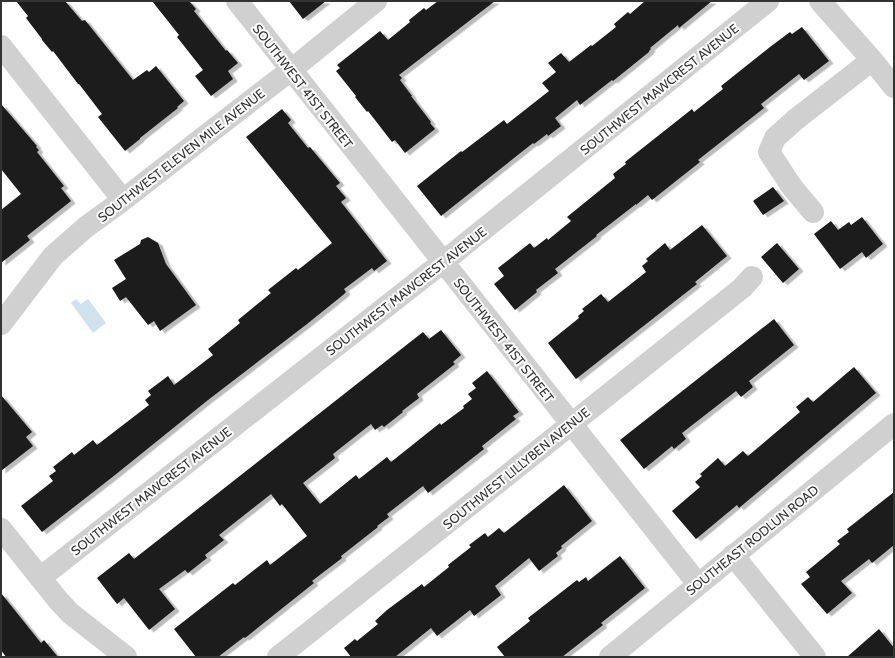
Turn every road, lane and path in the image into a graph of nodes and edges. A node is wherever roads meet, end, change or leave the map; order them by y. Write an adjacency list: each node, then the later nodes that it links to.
1 (237, 1): 7 (street, SOUTHWEST 41ST STREET)
2 (376, 1): 7 (street, SOUTHWEST ELEVEN MILE AVENUE)
3 (768, 1): 11 (street, SOUTHWEST MAWCREST AVENUE)
4 (820, 1): 6 (street)
5 (1, 46): 9 (street)
6 (872, 60): 8 (street); 10 (street)
7 (291, 70): 9 (street, SOUTHWEST ELEVEN MILE AVENUE); 11 (street, SOUTHWEST 41ST STREET)
8 (894, 86)
9 (123, 200): 13 (street, SOUTHWEST ELEVEN MILE AVENUE)
10 (813, 212)
11 (443, 262): 14 (street, SOUTHWEST 41ST STREET); 18 (street, SOUTHWEST MAWCREST AVENUE)
12 (752, 277): 14 (street, SOUTHWEST LILLYBEN AVENUE)
13 (1, 324)
14 (571, 424): 19 (street, SOUTHWEST 41ST STREET); 21 (street, SOUTHWEST LILLYBEN AVENUE)
15 (894, 424): 17 (street, SOUTHEAST RODLUN ROAD)
16 (1, 529): 18 (street)
17 (733, 555): 19 (street, SOUTHEAST RODLUN ROAD); 23 (street)
18 (40, 578): 20 (street)
19 (698, 584): 22 (street, SOUTHEAST RODLUN ROAD)
20 (126, 657)
21 (278, 657)
22 (610, 657)
23 (815, 657)

